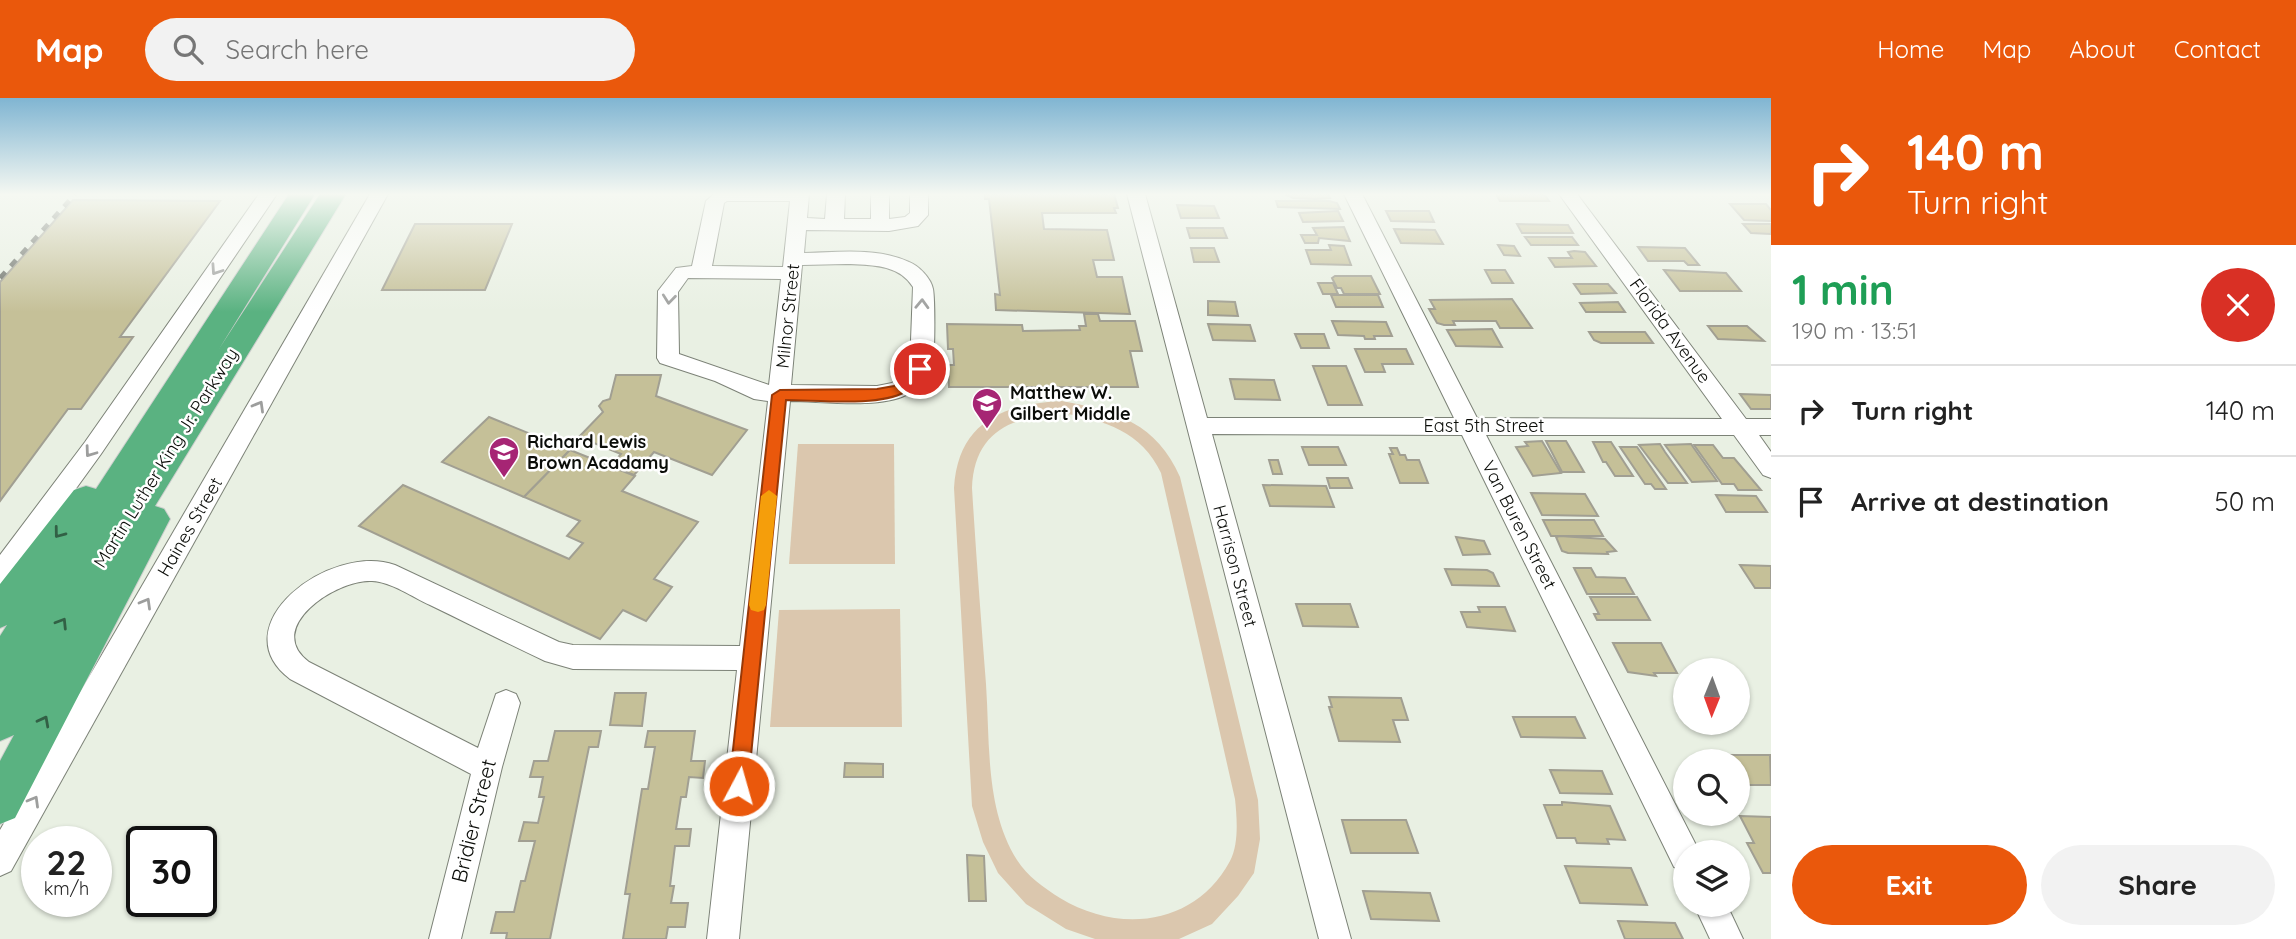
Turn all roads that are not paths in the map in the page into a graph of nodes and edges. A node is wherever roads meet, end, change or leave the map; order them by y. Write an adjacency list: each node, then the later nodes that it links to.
1 (262, 233): 22 (street, one-way to 22)
2 (269, 233): 16 (highway, Martin Luther King Jr. Parkway)
3 (309, 233): 11 (highway, Martin Luther King Jr. Parkway)
4 (310, 233): 11 (highway)
5 (357, 233): 31 (street, Haines Street, one-way to 5)
6 (709, 233): 13 (street)
7 (796, 233): 12 (street, Milnor Street)
8 (1146, 233): 17 (street, Harrison Street)
9 (1372, 233): 18 (street, Van Buren Street)
10 (1597, 233): 19 (street, Florida Avenue)
11 (306, 238): 14 (highway, Martin Luther King Jr. Parkway)
12 (794, 266): 13 (street); 15 (street, Milnor Street); 15 (street, one-way to 12)
13 (701, 272): 15 (street, one-way to 15)
14 (270, 294): 27 (highway, Martin Luther King Jr. Parkway, one-way to 14); 29 (highway, one-way to 14)
15 (780, 395): 24 (street, Milnor Street)
16 (166, 407): 23 (highway, one-way to 23); 25 (highway, Martin Luther King Jr. Parkway)
17 (1198, 426): 18 (street, East 5th Street); 35 (street, Harrison Street)
18 (1468, 426): 19 (street, East 5th Street); 30 (street, Van Buren Street)
19 (1740, 427): 20 (street, East 5th Street); 21 (street, Florida Avenue)
20 (1771, 427)
21 (1771, 469)
22 (0, 574)
23 (0, 612)
24 (752, 658): 28 (street); 34 (street, Milnor Street)
25 (0, 670)
26 (506, 703): 28 (street, Bridier Street)
27 (0, 722)
28 (487, 767): 33 (street, Bridier Street)
29 (0, 803)
30 (1677, 840)
31 (0, 860)
32 (1716, 917): 36 (street)
33 (444, 939)
34 (723, 939)
35 (1335, 939)
36 (1727, 939)

